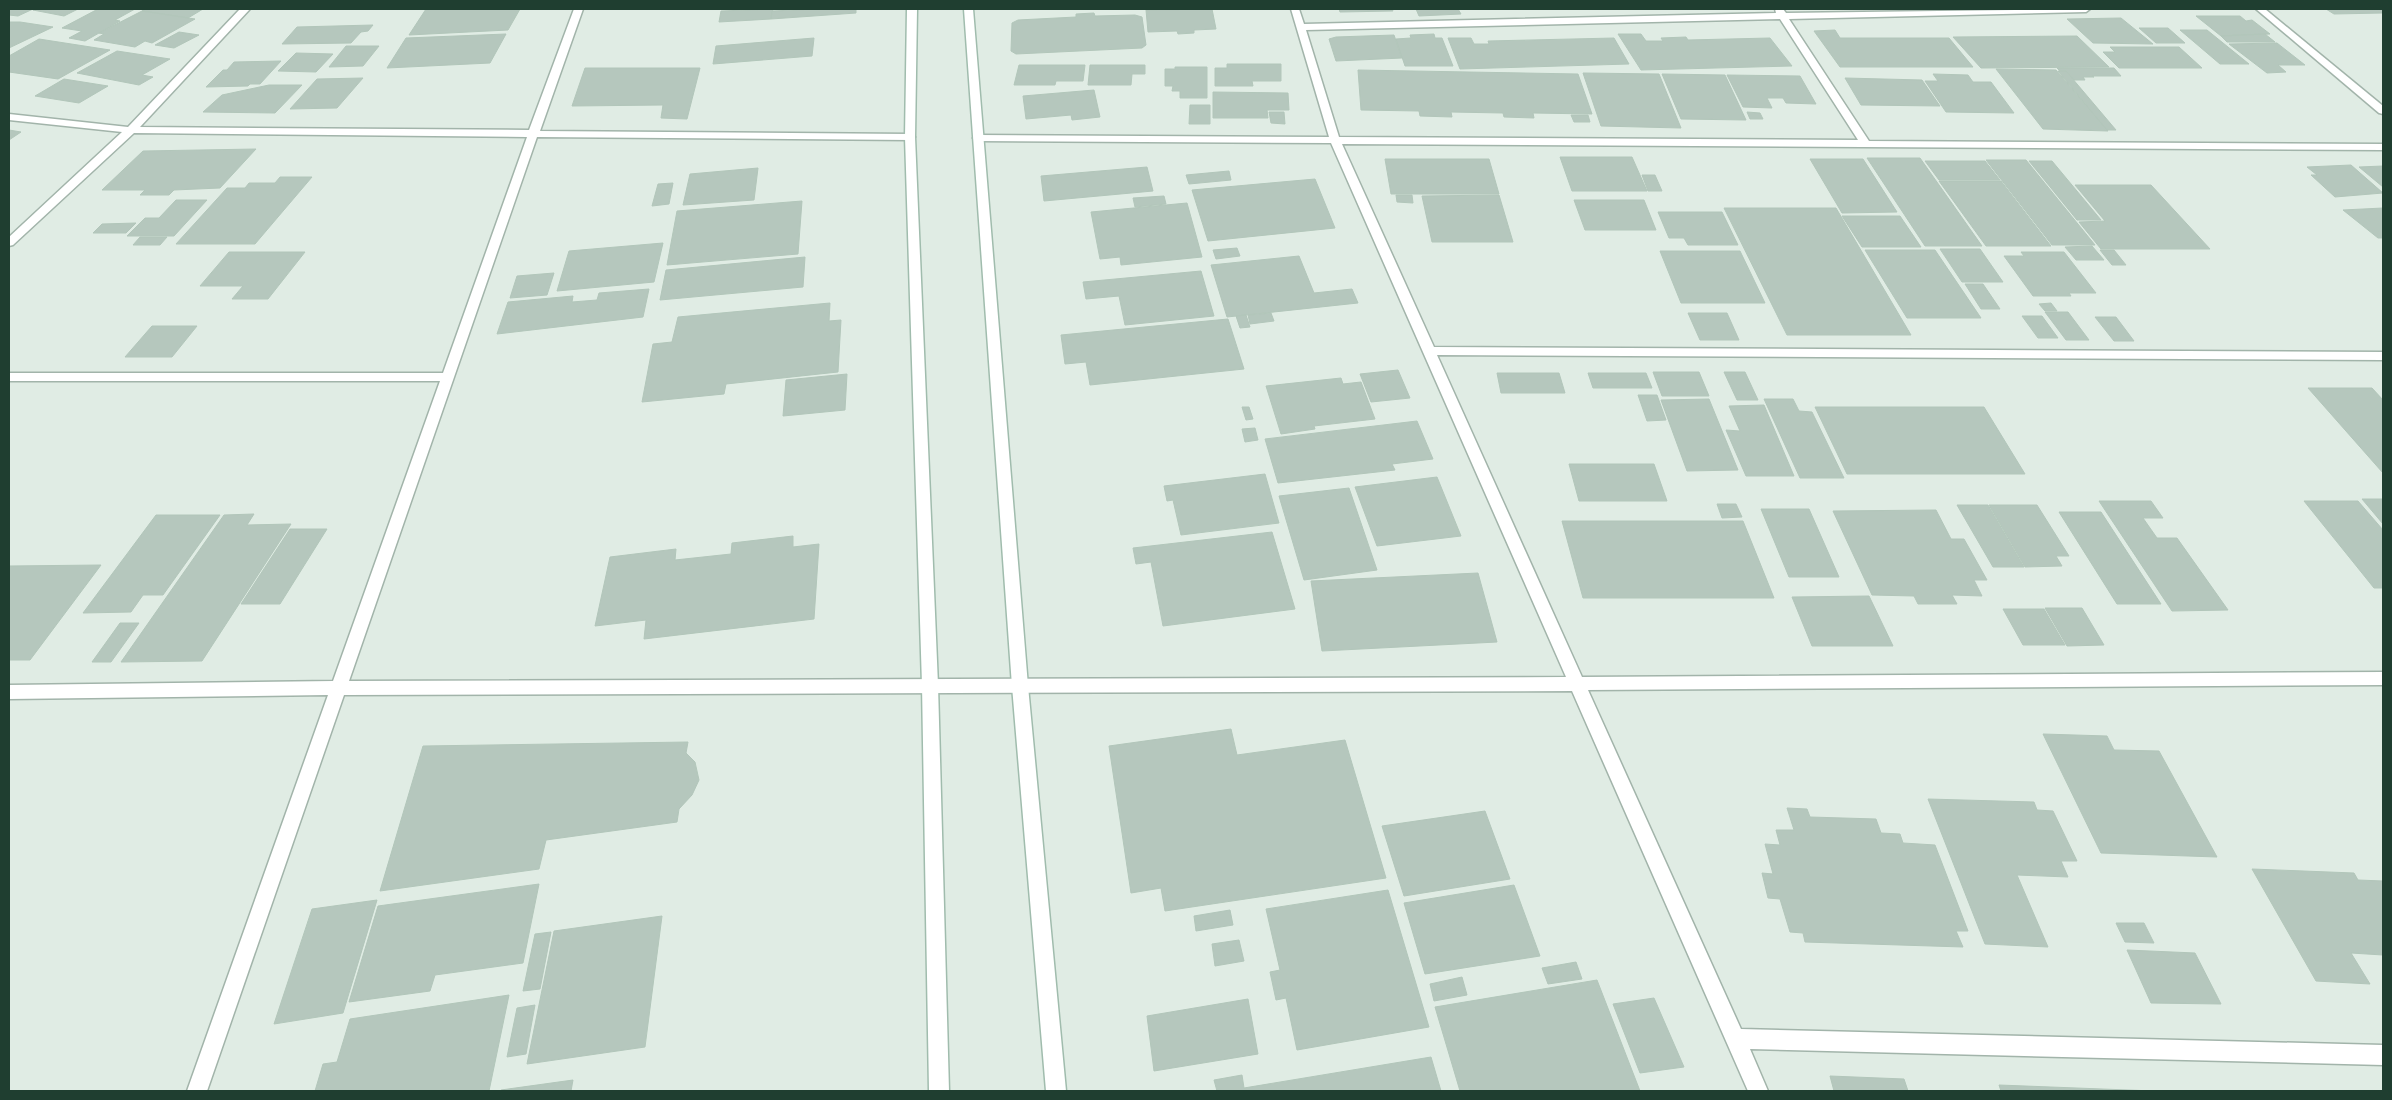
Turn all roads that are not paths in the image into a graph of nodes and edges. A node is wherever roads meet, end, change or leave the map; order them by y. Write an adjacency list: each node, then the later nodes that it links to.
1 (245, 9): 12 (street)
2 (579, 9): 13 (street)
3 (912, 9): 14 (street)
4 (968, 9): 15 (street)
5 (1295, 9): 9 (street)
6 (2086, 9): 8 (street)
7 (2260, 9): 10 (street)
8 (1781, 13): 9 (street); 17 (street)
9 (1300, 27): 16 (street)
10 (2383, 111)
11 (9, 117): 12 (street)
12 (131, 130): 13 (street); 19 (street)
13 (533, 134): 14 (street); 23 (street)
14 (910, 137): 26 (street)
15 (978, 138): 16 (street); 27 (street)
16 (1335, 140): 17 (street); 20 (street)
17 (1866, 144): 18 (street)
18 (2383, 147)
19 (9, 243)
20 (1429, 350): 21 (street); 25 (street)
21 (2383, 356)
22 (9, 377): 23 (street)
23 (448, 377): 28 (street)
24 (2383, 678): 25 (street)
25 (1577, 684): 27 (street); 30 (street)
26 (930, 685): 27 (street); 28 (street); 33 (street)
27 (1020, 686): 34 (street)
28 (339, 688): 29 (street); 32 (street)
29 (9, 692)
30 (1735, 1039): 31 (street); 35 (street)
31 (2383, 1055)
32 (197, 1091)
33 (939, 1091)
34 (1056, 1091)
35 (1758, 1091)

